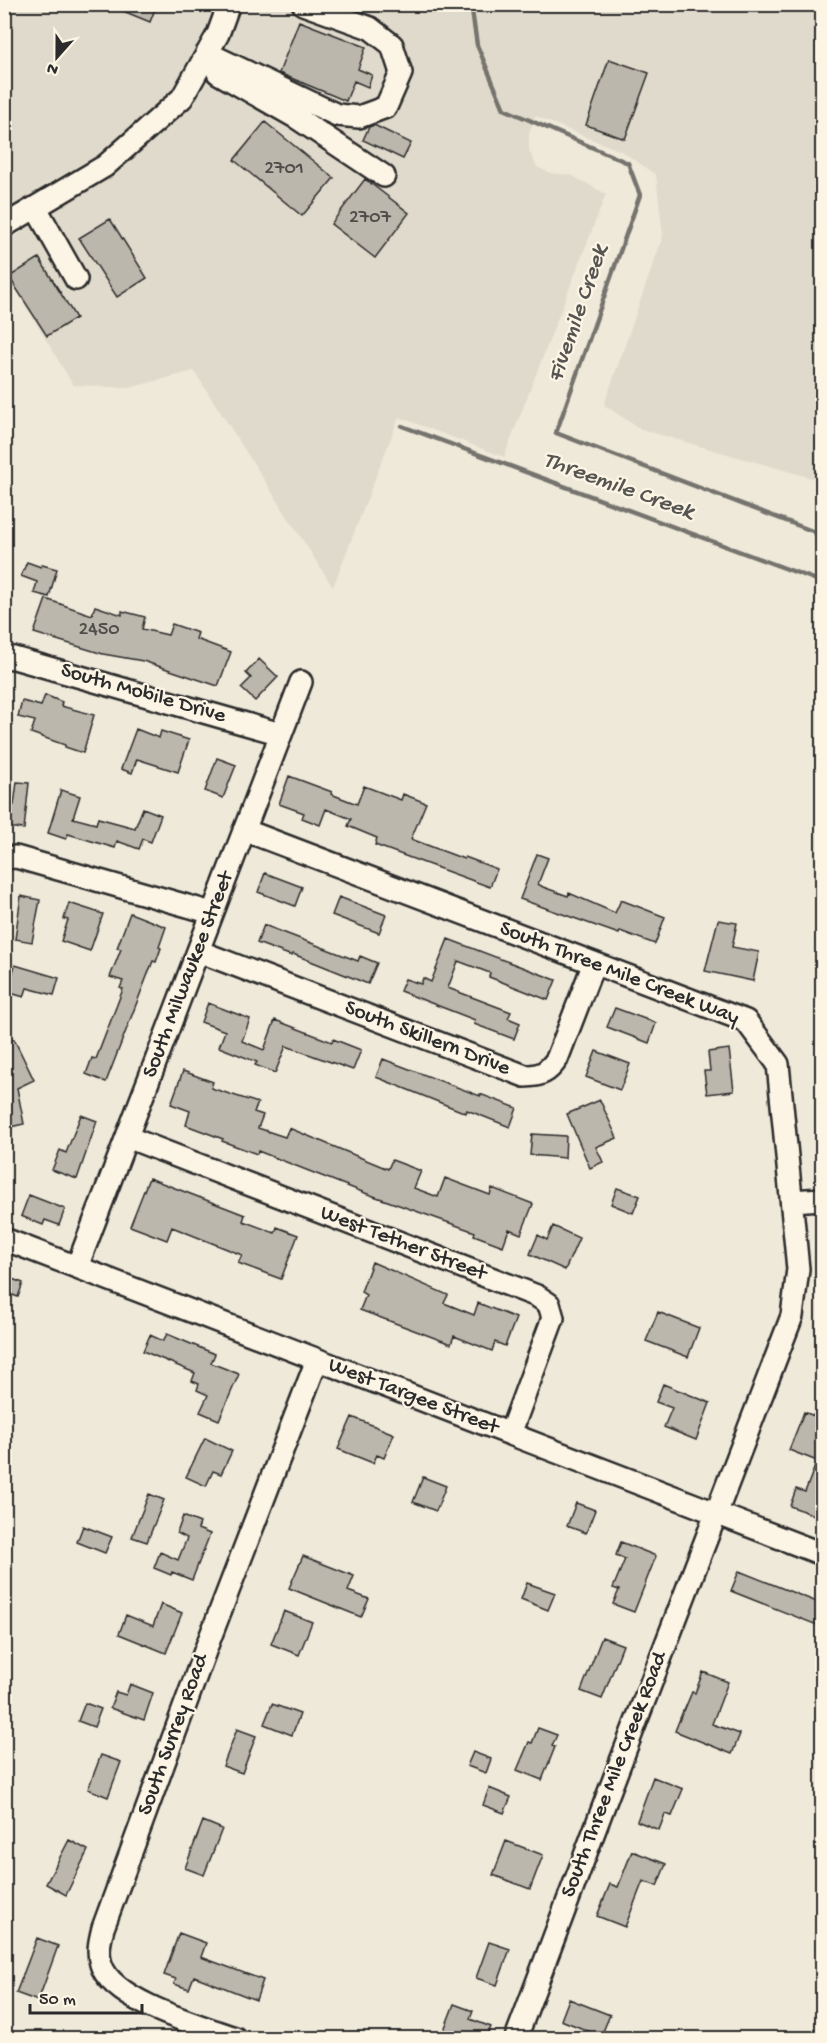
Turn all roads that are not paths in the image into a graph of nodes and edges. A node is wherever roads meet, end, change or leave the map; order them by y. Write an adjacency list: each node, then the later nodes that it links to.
1 (229, 4): 3 (street)
2 (303, 4): 3 (street)
3 (204, 58): 4 (street); 5 (street)
4 (384, 176)
5 (36, 208): 6 (street); 7 (street)
6 (4, 226)
7 (76, 279)
8 (4, 657): 10 (street, South Mobile Drive)
9 (301, 682): 10 (street, South Milwaukee Street)
10 (281, 734): 11 (street, South Milwaukee Street)
11 (244, 830): 13 (street, South Milwaukee Street); 15 (street, South Three Mile Creek Way)
12 (4, 858): 13 (street)
13 (212, 914): 14 (street, South Milwaukee Street)
14 (198, 951): 15 (street, South Skillern Drive); 16 (street, South Milwaukee Street)
15 (594, 963): 18 (street, South Three Mile Creek Way)
16 (127, 1137): 20 (street, South Milwaukee Street); 22 (street, West Tether Street)
17 (822, 1199): 18 (street)
18 (792, 1201): 23 (street, South Three Mile Creek Way)
19 (4, 1239): 20 (street, West Targee Street)
20 (77, 1267): 21 (street, West Targee Street)
21 (316, 1360): 22 (street, West Targee Street); 25 (street, South Surrey Road)
22 (510, 1434): 23 (street, West Targee Street)
23 (716, 1513): 24 (street, West Targee Street); 26 (street, South Three Mile Creek Road)
24 (822, 1554)
25 (235, 2038)
26 (516, 2038)

